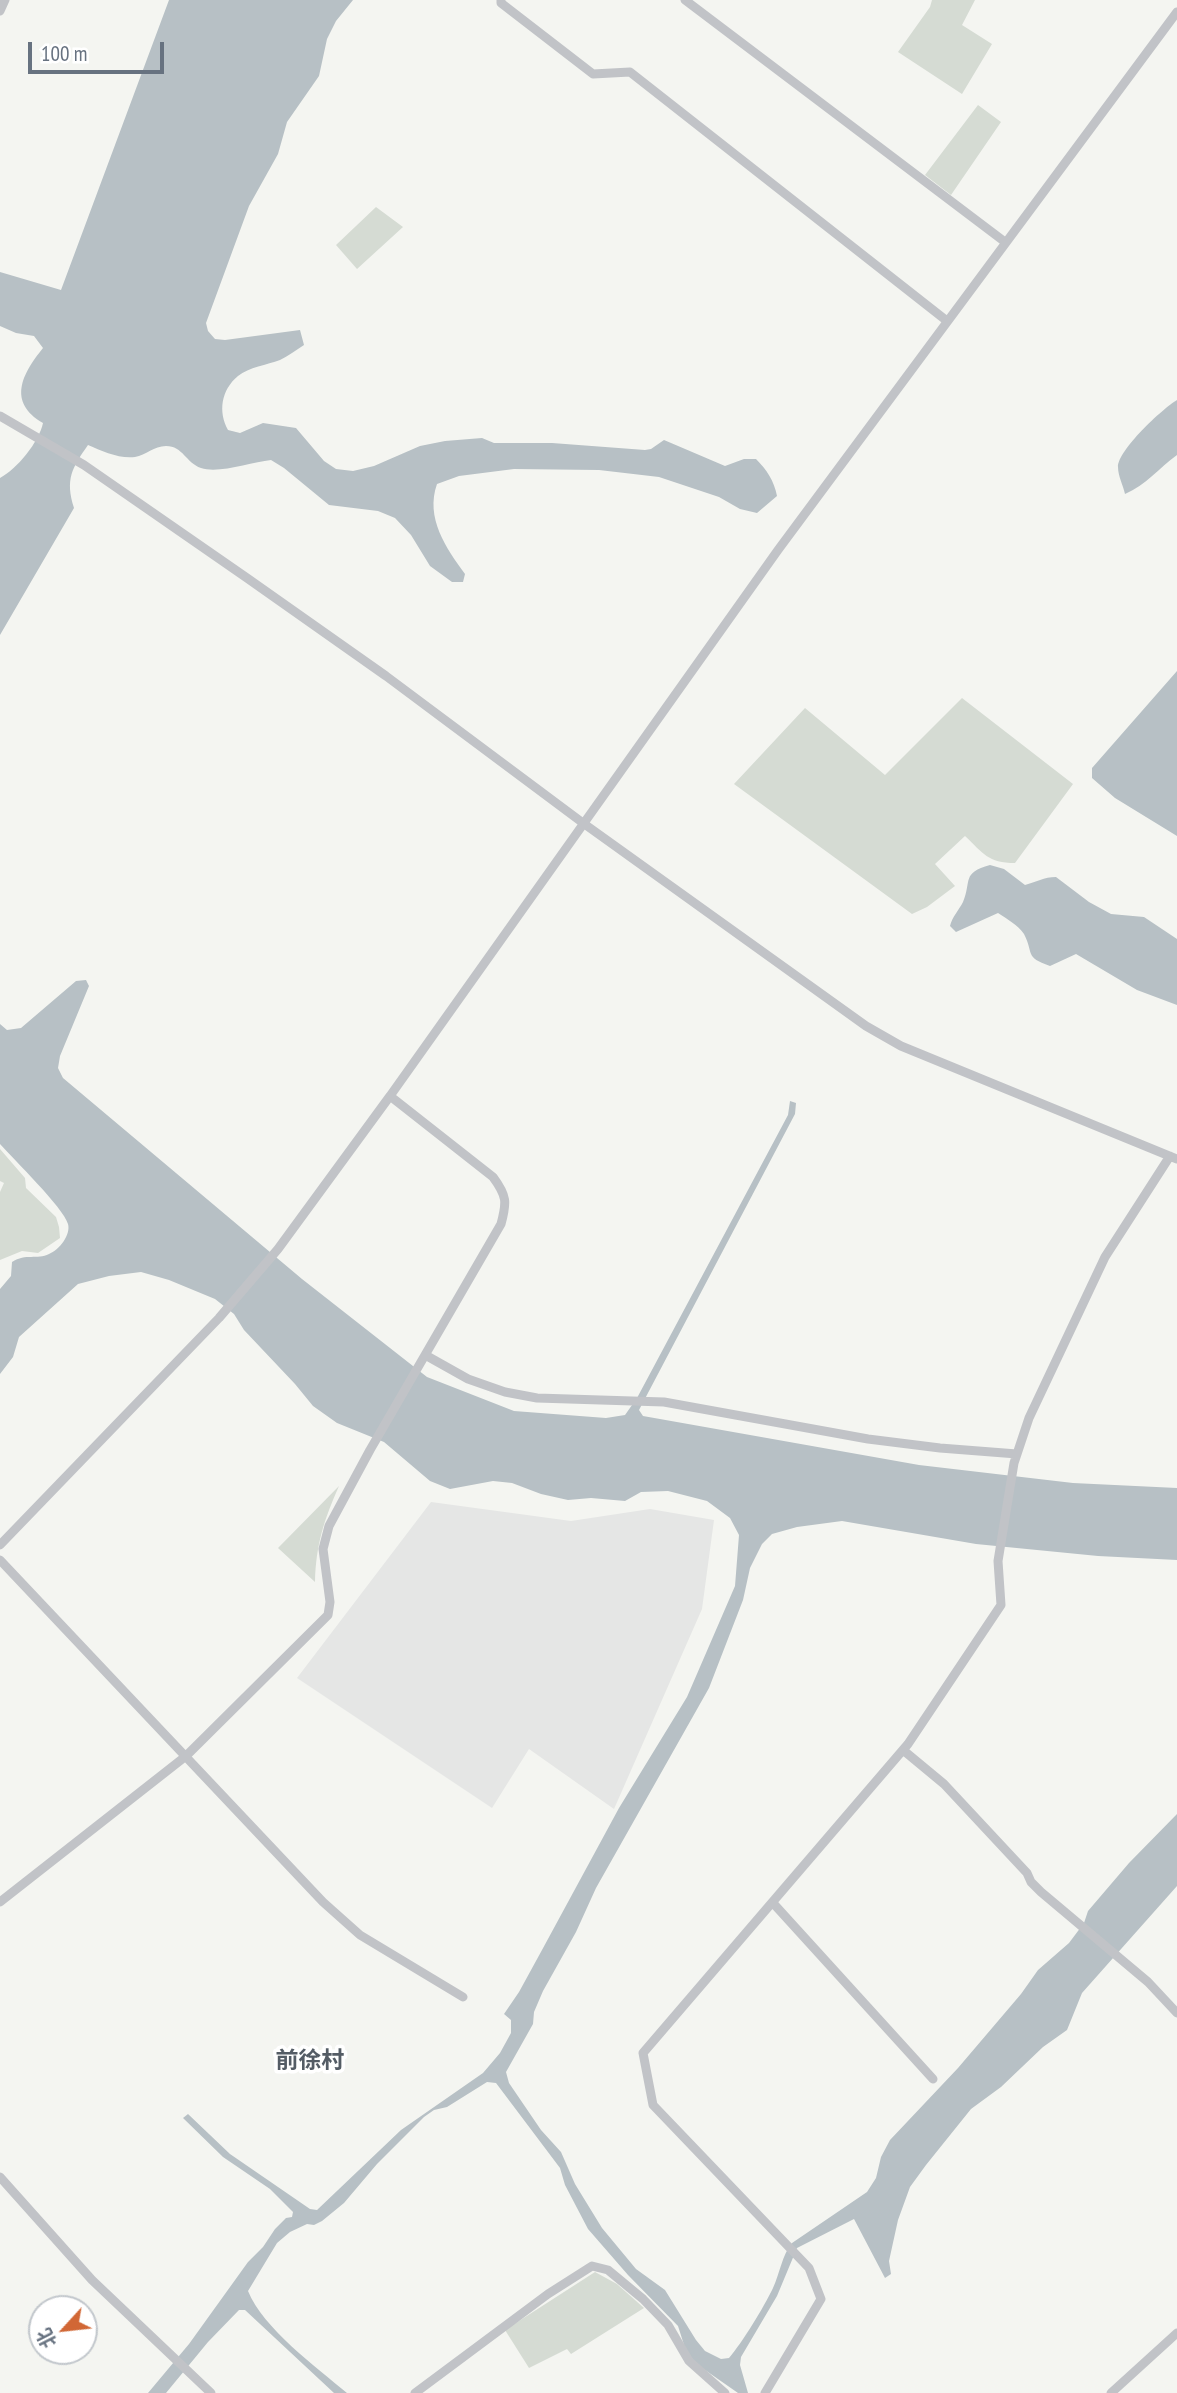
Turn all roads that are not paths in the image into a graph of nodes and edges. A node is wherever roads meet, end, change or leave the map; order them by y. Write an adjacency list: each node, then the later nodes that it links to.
1 (5, 0): 4 (street)
2 (501, 0): 7 (street)
3 (685, 0): 6 (street)
4 (0, 12)
5 (1177, 12): 6 (street)
6 (1005, 242): 7 (street)
7 (947, 321): 9 (street)
8 (0, 416): 9 (street)
9 (583, 823): 10 (street); 11 (street)
10 (390, 1096): 12 (street); 14 (street)
11 (1173, 1157): 13 (street)
12 (426, 1358): 13 (street); 17 (street)
13 (1015, 1459): 16 (street)
14 (0, 1545)
15 (0, 1560): 17 (street)
16 (903, 1750): 19 (street); 21 (street)
17 (186, 1756): 18 (street); 20 (street)
18 (0, 1902)
19 (773, 1903): 22 (street); 28 (street)
20 (463, 1997)
21 (1177, 2013)
22 (933, 2079)
23 (0, 2177): 25 (street)
24 (1177, 2333): 29 (street)
25 (211, 2393)
26 (415, 2393): 27 (street)
27 (725, 2393)
28 (765, 2393)
29 (1111, 2393)

